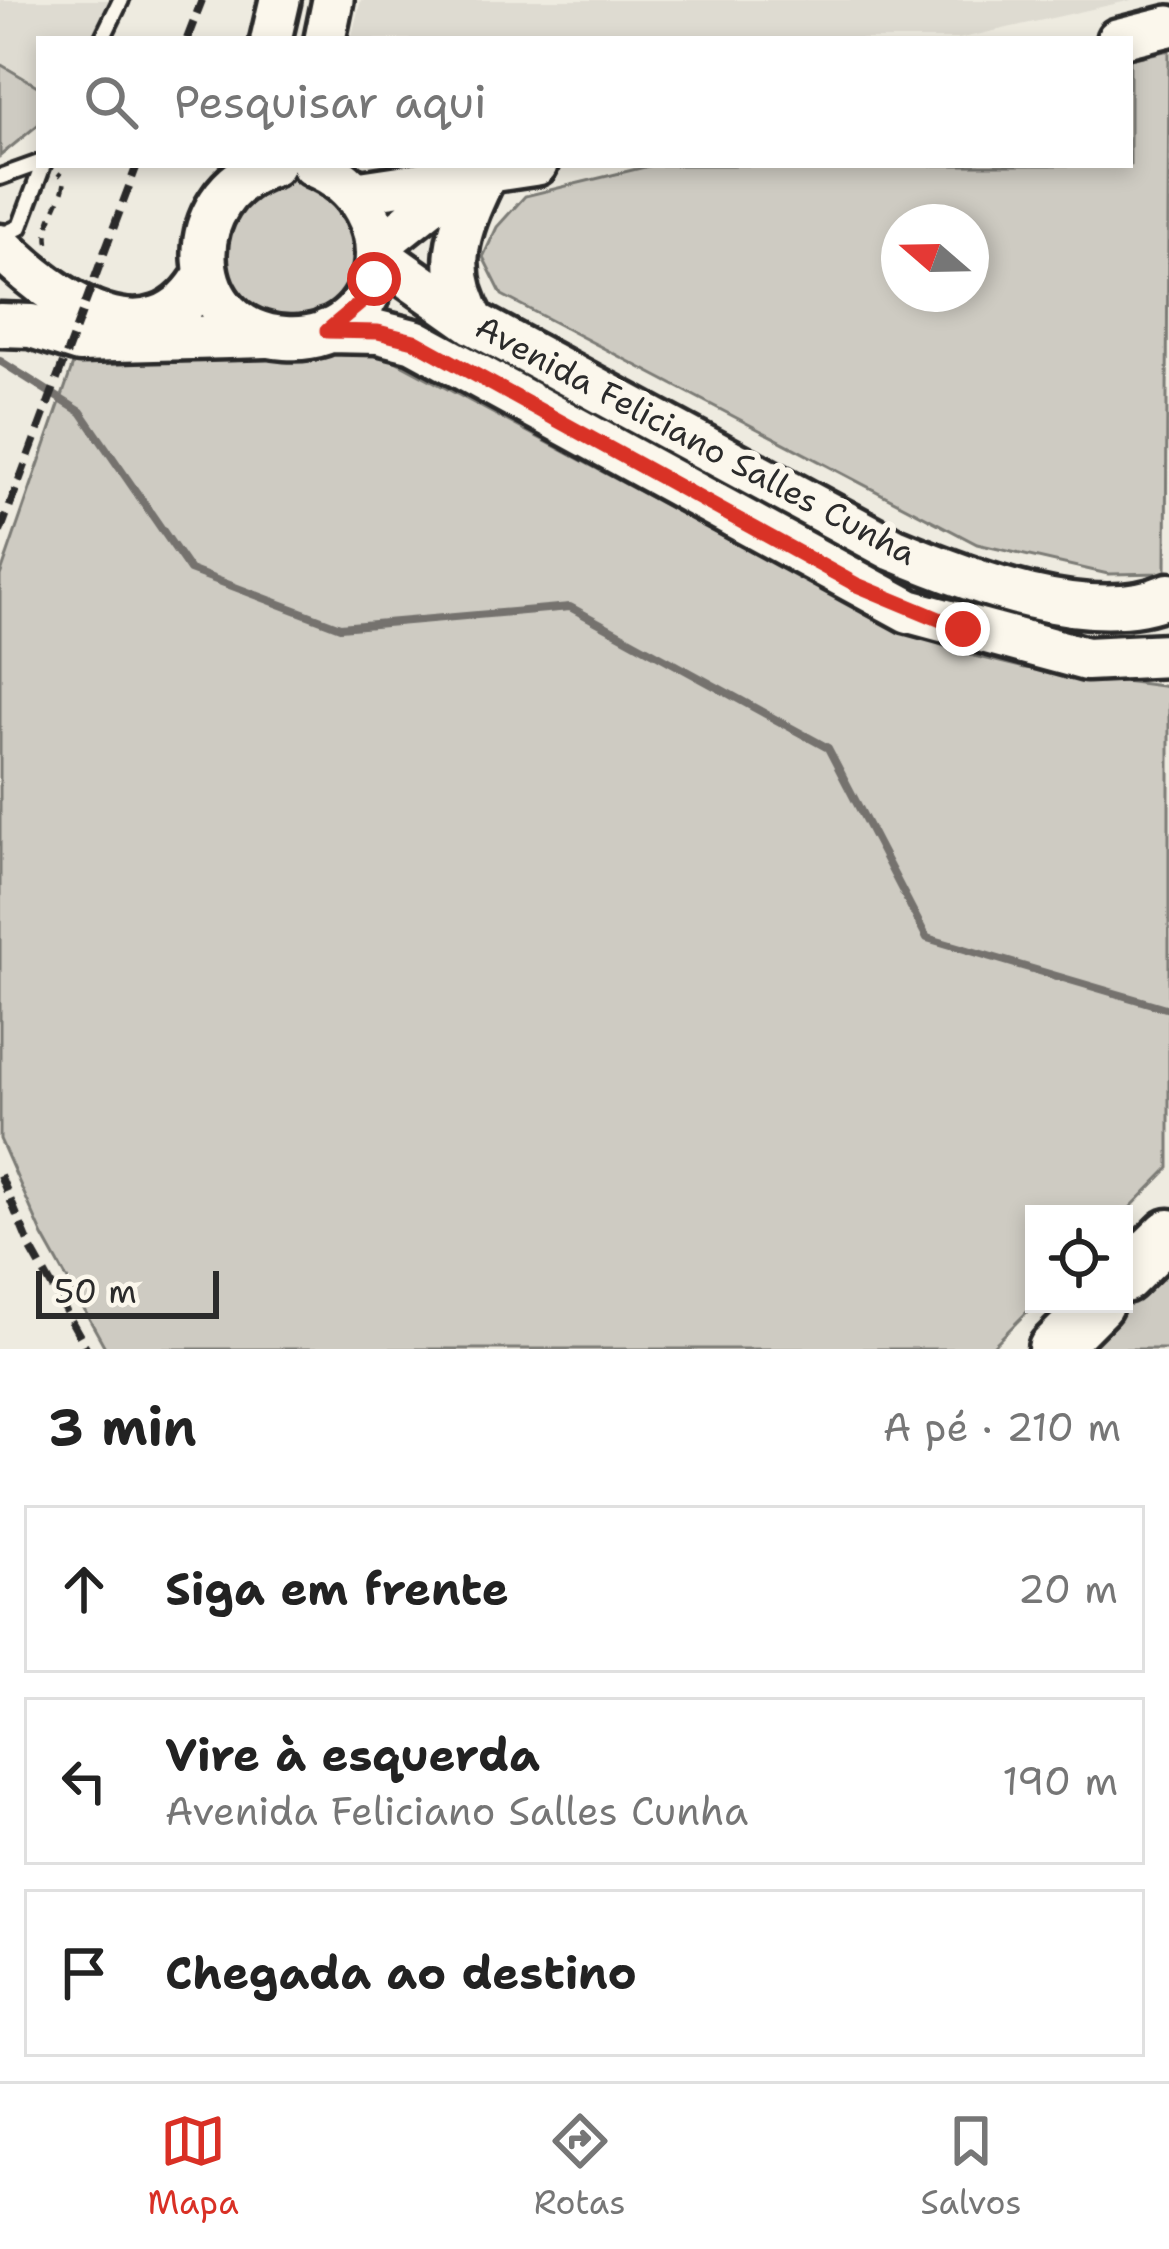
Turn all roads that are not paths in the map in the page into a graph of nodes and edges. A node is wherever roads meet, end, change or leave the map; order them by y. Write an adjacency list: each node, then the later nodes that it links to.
1 (121, 0): 5 (lane)
2 (280, 0): 6 (main road)
3 (333, 0): 7 (main road)
4 (1169, 26): 8 (main road)
5 (103, 36)
6 (272, 36)
7 (326, 36)
8 (1129, 36)
9 (36, 166): 14 (lane)
10 (42, 168): 18 (lane)
11 (262, 168): 15 (main road)
12 (321, 168): 17 (main road)
13 (525, 168): 16 (main road)
14 (0, 177)
15 (231, 177): 21 (main road)
16 (487, 178): 17 (main road); 20 (main road); 22 (main road)
17 (357, 192): 20 (main road)
18 (0, 236)
19 (0, 246): 21 (main road)
20 (379, 251): 22 (main road, Avenida Feliciano Salles Cunha); 24 (main road)
21 (206, 274): 25 (main road)
22 (474, 322): 26 (main road, Avenida Feliciano Salles Cunha)
23 (0, 325): 25 (main road, Avenida Feliciano Salles Cunha)
24 (327, 331): 25 (main road, Avenida Feliciano Salles Cunha); 27 (main road, Avenida Feliciano Salles Cunha)
25 (268, 336)
26 (1169, 595)
27 (1169, 655)
28 (1169, 1234): 29 (highway)
29 (1133, 1270)
30 (1089, 1313): 31 (highway)
31 (1053, 1349)

